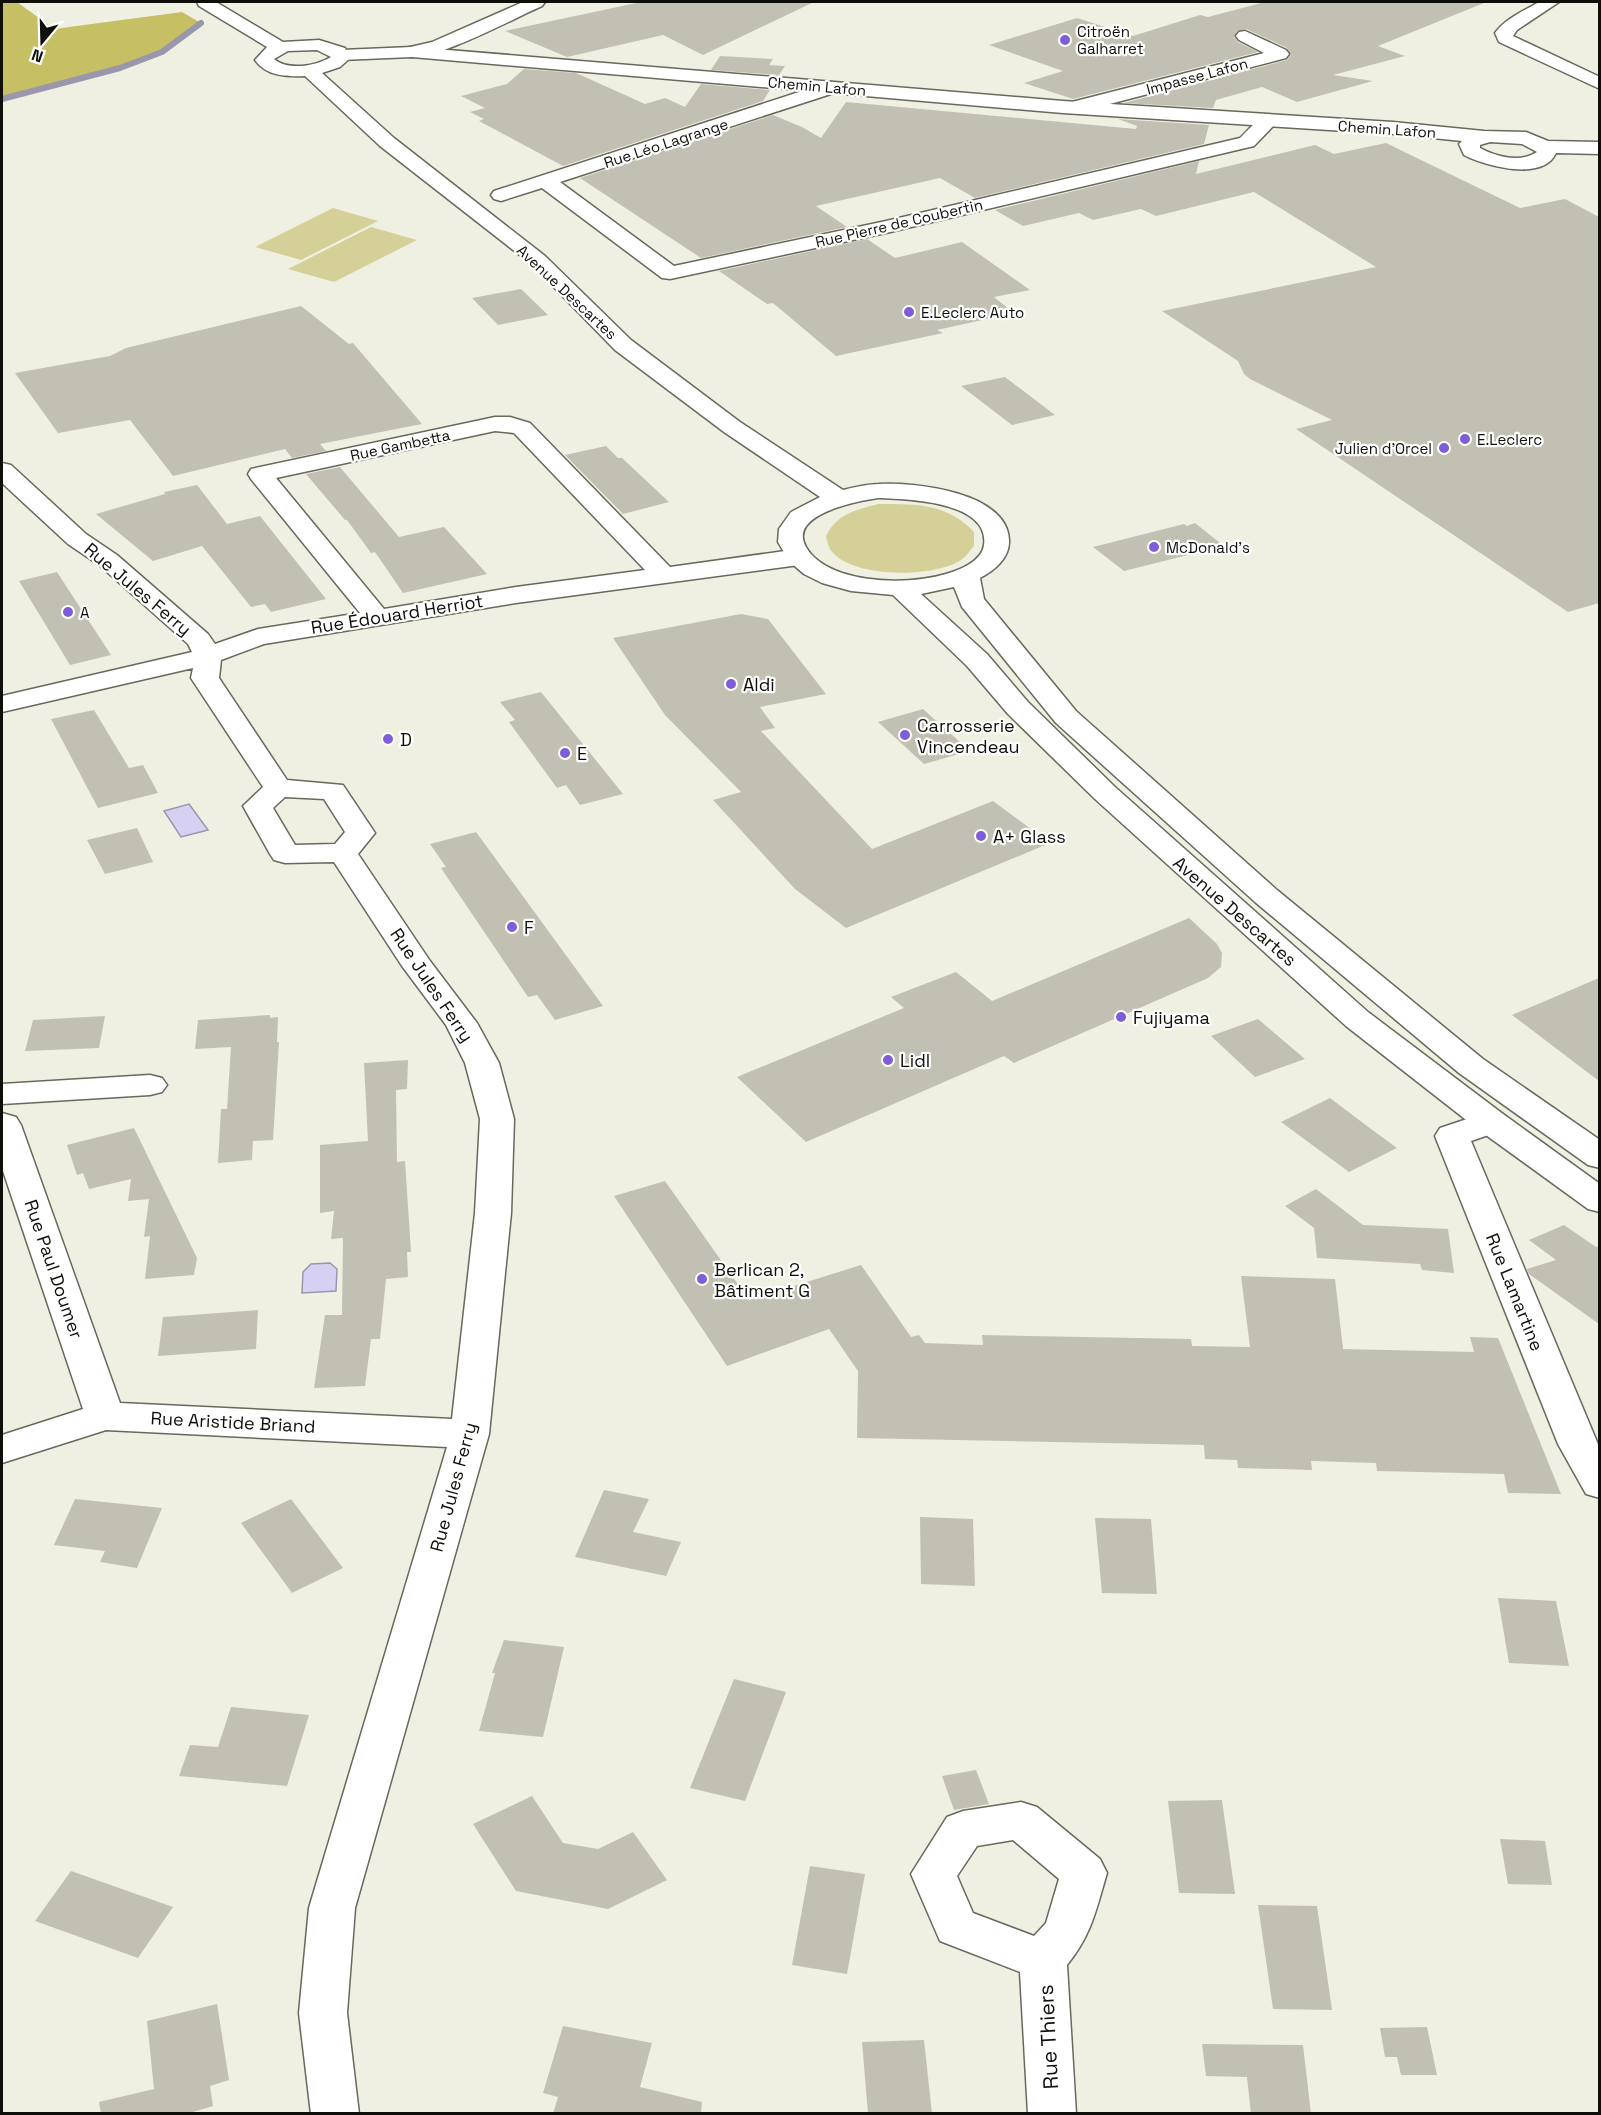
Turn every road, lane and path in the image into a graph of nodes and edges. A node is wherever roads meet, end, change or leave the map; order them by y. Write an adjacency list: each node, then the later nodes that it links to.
1 (205, 2): 5 (street)
2 (536, 2): 6 (street)
3 (1550, 2): 9 (street)
4 (1245, 36): 11 (street, Impasse Lafon)
5 (281, 48): 7 (street); 8 (street)
6 (412, 52): 7 (street, Chemin Lafon); 10 (street, Chemin Lafon)
7 (341, 55): 8 (street)
8 (309, 70): 19 (street, Avenue Descartes)
9 (1599, 84)
10 (831, 88): 11 (street, Chemin Lafon); 16 (street, Rue Léo Lagrange)
11 (1075, 107): 12 (street, Chemin Lafon)
12 (1269, 121): 13 (street, Chemin Lafon); 16 (street, Rue Pierre de Coubertin)
13 (1476, 140): 14 (street, Chemin Lafon); 14 (street)
14 (1545, 147): 15 (street)
15 (1599, 148)
16 (547, 182): 17 (street, Rue Léo Lagrange)
17 (501, 195)
18 (2, 470): 25 (street, Rue Jules Ferry)
19 (838, 498): 20 (street); 22 (street)
20 (799, 557): 21 (street, Rue Édouard Herriot); 23 (street)
21 (663, 574): 24 (street, Rue Édouard Herriot); 24 (street, Rue Gambetta)
22 (967, 575): 23 (street); 33 (street, Avenue Descartes)
23 (900, 588): 31 (street, Avenue Descartes)
24 (377, 617): 25 (street, Rue Édouard Herriot)
25 (208, 656): 26 (street, Rue Édouard Herriot); 27 (street)
26 (2, 704)
27 (278, 788): 28 (street); 28 (street)
28 (343, 854): 36 (street, Rue Jules Ferry)
29 (150, 1085): 30 (street)
30 (2, 1094)
31 (1491, 1122): 34 (street, Avenue Descartes); 38 (street, Rue Lamartine)
32 (2, 1124): 35 (street, Rue Paul Doumer)
33 (1599, 1157)
34 (1599, 1201)
35 (105, 1416): 36 (street, Rue Aristide Briand); 37 (street, Rue Aristide Briand)
36 (470, 1434): 40 (street, Rue Jules Ferry)
37 (2, 1449)
38 (1599, 1484)
39 (1043, 1960): 41 (street, Rue Thiers)
40 (335, 2114)
41 (1052, 2114)

